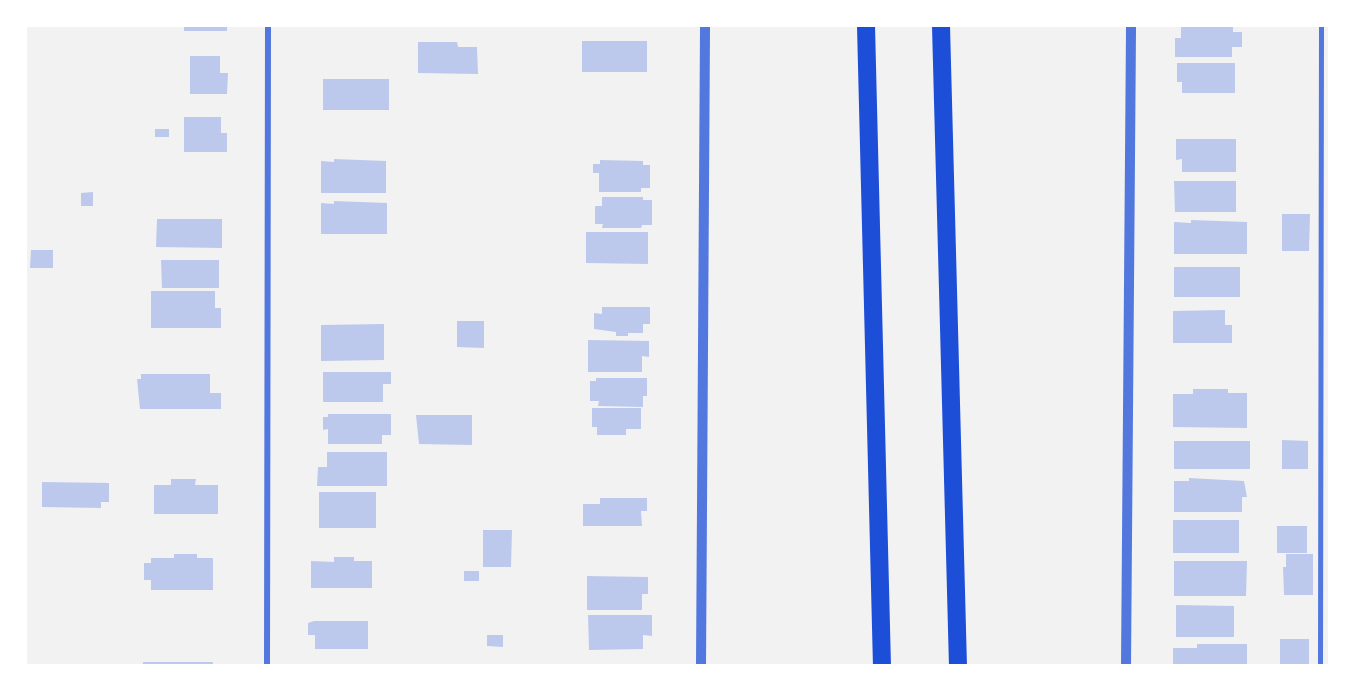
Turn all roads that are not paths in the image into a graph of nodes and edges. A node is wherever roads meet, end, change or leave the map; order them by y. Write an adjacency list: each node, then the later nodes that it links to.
1 (268, 26): 7 (street)
2 (705, 26): 8 (street)
3 (866, 26): 9 (highway)
4 (942, 26): 10 (highway)
5 (1131, 26): 11 (street)
6 (1321, 26): 12 (lane)
7 (267, 666)
8 (701, 666)
9 (882, 666)
10 (958, 666)
11 (1126, 666)
12 (1320, 666)

